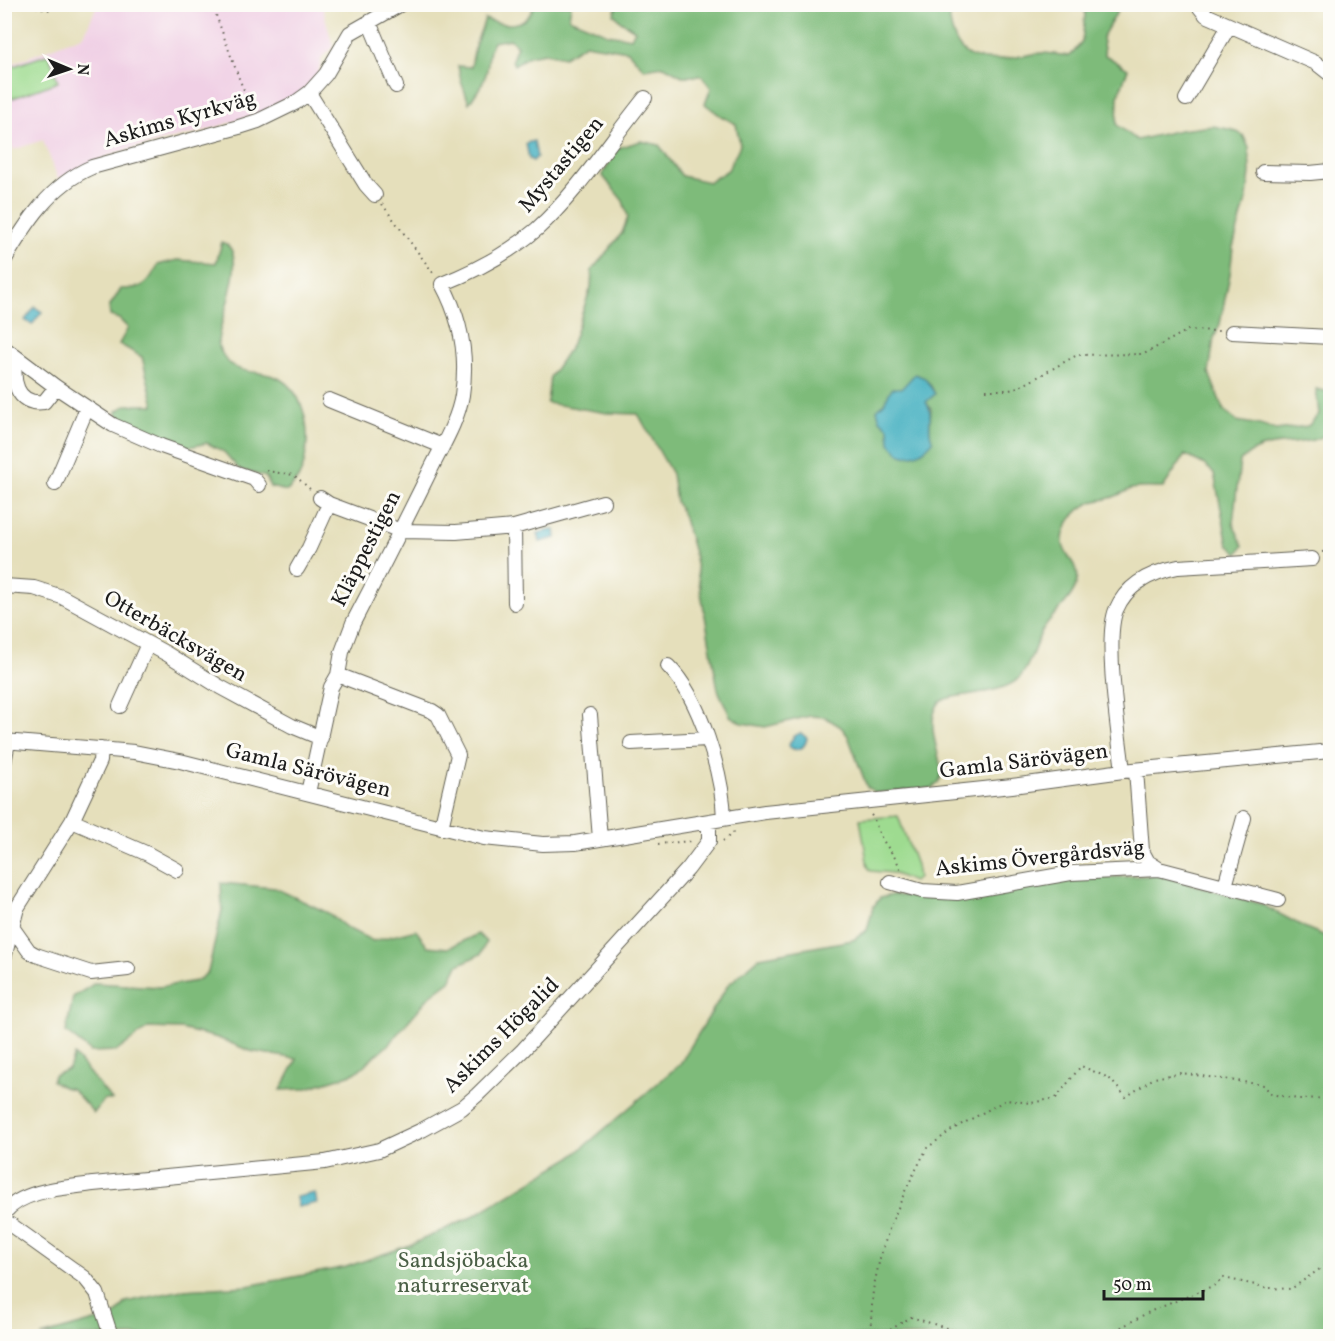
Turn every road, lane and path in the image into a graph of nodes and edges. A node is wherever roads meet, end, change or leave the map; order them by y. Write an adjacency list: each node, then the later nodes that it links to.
1 (31, 4): 2 (path)
2 (64, 4)
3 (212, 4): 13 (path)
4 (401, 4): 6 (street, Askims Kyrkväg)
5 (1197, 4): 7 (street)
6 (369, 22): 9 (street); 10 (street, Askims Kyrkväg)
7 (1229, 26): 8 (street); 12 (street)
8 (1330, 74)
9 (396, 86)
10 (309, 93): 13 (street, Askims Kyrkväg); 16 (street)
11 (645, 98): 18 (street, Mystastigen)
12 (1186, 99)
13 (258, 121): 17 (street, Askims Kyrkväg)
14 (1330, 171): 15 (street)
15 (1263, 172)
16 (375, 195): 18 (path)
17 (4, 261)
18 (442, 284): 27 (street, Kläppestigen)
19 (1232, 332): 20 (street); 24 (path)
20 (1330, 337)
21 (4, 348): 22 (street)
22 (16, 358): 23 (street); 23 (street)
23 (56, 387): 26 (street)
24 (986, 390)
25 (329, 400): 27 (street)
26 (87, 408): 28 (street); 29 (street)
27 (442, 446): 33 (street, Kläppestigen)
28 (257, 482): 30 (path)
29 (55, 484)
30 (325, 501): 33 (street); 35 (street)
31 (603, 502): 32 (street)
32 (514, 527): 33 (street); 37 (street)
33 (401, 531): 40 (street, Kläppestigen)
34 (1312, 559): 50 (street, Askims Övergårdsväg)
35 (297, 569)
36 (4, 586): 38 (street, Otterbäcksvägen)
37 (515, 603)
38 (148, 644): 41 (street); 43 (street, Otterbäcksvägen)
39 (668, 666): 44 (street)
40 (338, 675): 43 (street, Kläppestigen); 57 (street)
41 (120, 706)
42 (590, 715): 59 (street)
43 (321, 738): 51 (street, Kläppestigen)
44 (707, 739): 46 (street); 54 (street)
45 (6, 741): 47 (street, Gamla Särövägen); 49 (street)
46 (631, 743)
47 (101, 749): 51 (street, Gamla Särövägen); 55 (street)
48 (1330, 751): 50 (street, Gamla Särövägen)
49 (4, 763)
50 (1130, 770): 54 (street, Gamla Särövägen); 62 (street, Askims Övergårdsväg)
51 (308, 793): 57 (street, Gamla Särövägen)
52 (870, 813): 64 (path)
53 (1244, 818): 65 (street)
54 (724, 819): 56 (street, Gamla Särövägen)
55 (72, 821): 63 (street); 67 (street)
56 (708, 822): 59 (street, Gamla Särövägen); 60 (street)
57 (441, 828): 59 (street, Gamla Särövägen)
58 (740, 828): 60 (path)
59 (600, 839)
60 (709, 841): 61 (path); 71 (street, Askims Högalid)
61 (649, 845)
62 (1159, 869): 64 (street, Askims Övergårdsväg); 65 (street, Askims Övergårdsväg)
63 (177, 870)
64 (896, 884)
65 (1225, 886): 66 (street, Askims Övergårdsväg)
66 (1278, 900)
67 (12, 927): 68 (street); 69 (street)
68 (4, 958)
69 (128, 969)
70 (1330, 1098): 75 (path)
71 (4, 1213)
72 (4, 1220): 74 (street)
73 (1330, 1262): 78 (path)
74 (111, 1336)
75 (870, 1336)
76 (880, 1336): 77 (path)
77 (961, 1336)
78 (1105, 1336)

